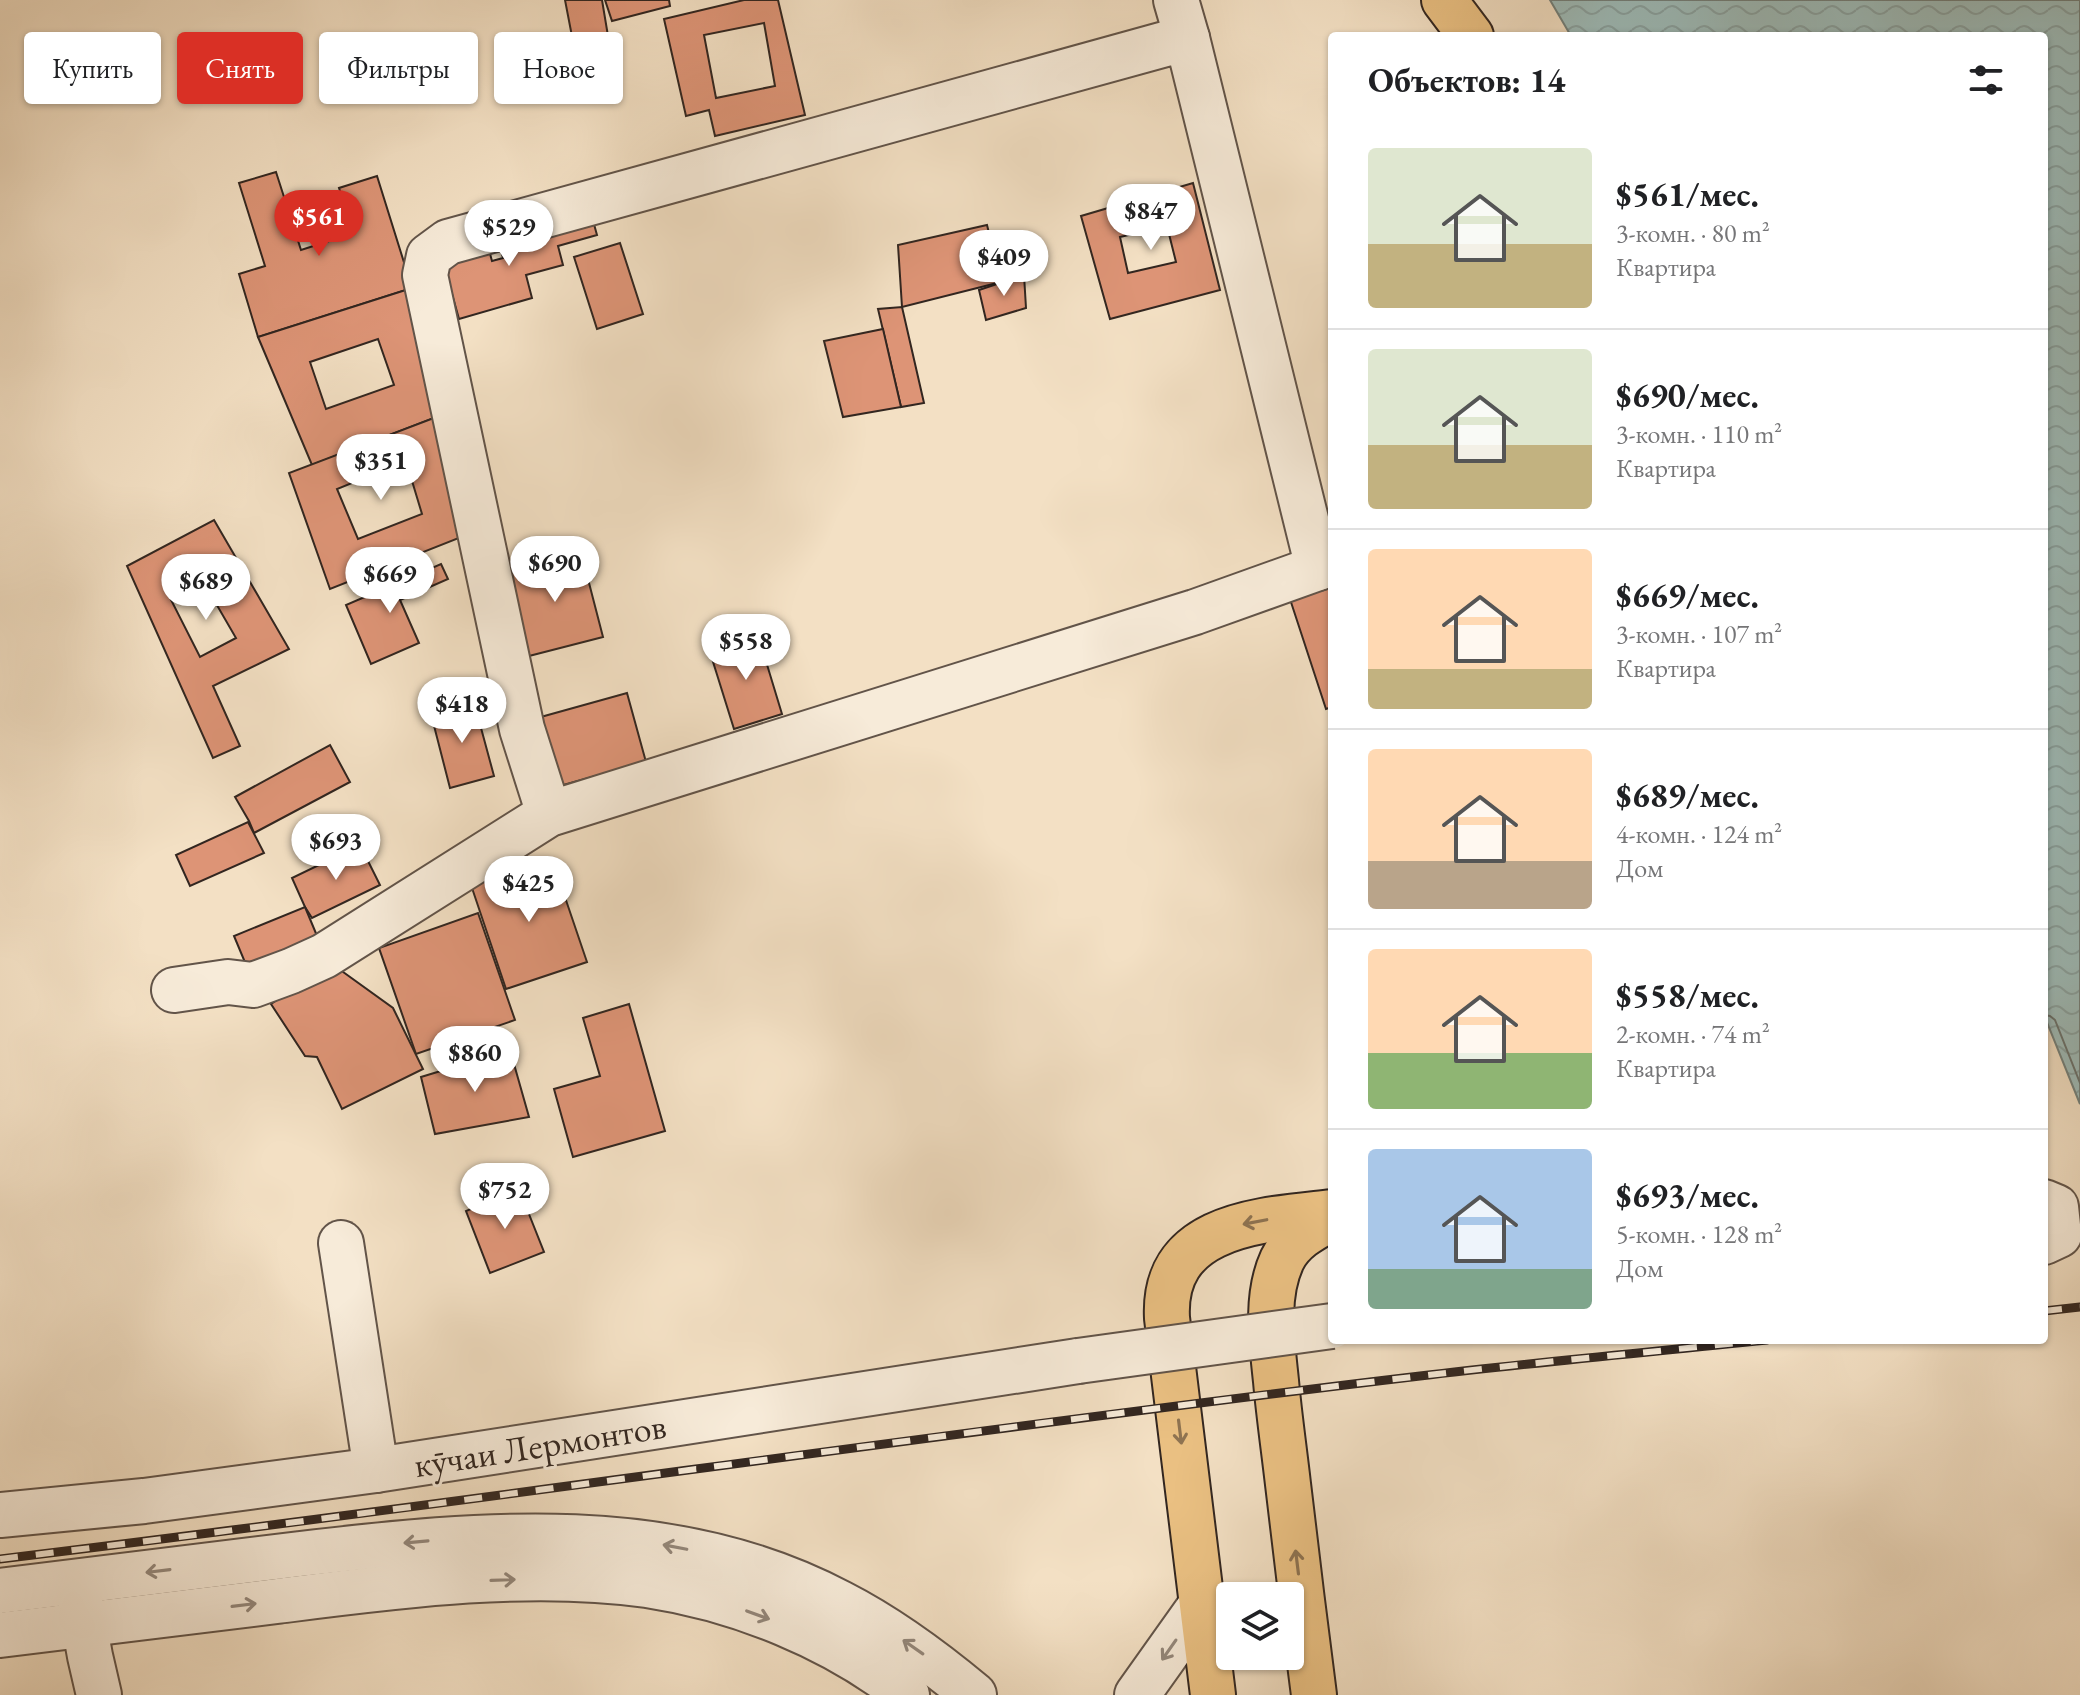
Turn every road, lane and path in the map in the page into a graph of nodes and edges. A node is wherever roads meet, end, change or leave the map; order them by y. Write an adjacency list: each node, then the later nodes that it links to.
1 (1444, 0): 3 (main road)
2 (1182, 19): 4 (street); 5 (street)
3 (1468, 32)
4 (1325, 566): 5 (street)
5 (549, 814): 6 (street)
6 (174, 990)
7 (2048, 1204): 10 (street)
8 (1328, 1212): 17 (main road, one-way to 17)
9 (1328, 1220): 25 (main road, one-way to 9)
10 (2048, 1240)
11 (341, 1243): 13 (street)
12 (1328, 1327): 13 (street, кӯчаи Лермонтов, bridge)
13 (376, 1470): 14 (street, кӯчаи Лермонтов)
14 (0, 1515)
15 (77, 1581): 16 (street); 18 (street); 22 (street, one-way to 15)
16 (0, 1591)
17 (1201, 1605): 23 (street, one-way to 23); 24 (main road)
18 (84, 1625): 19 (street); 20 (street); 21 (street, one-way to 21)
19 (0, 1635)
20 (99, 1695)
21 (907, 1695)
22 (974, 1695)
23 (1137, 1695)
24 (1213, 1695)
25 (1314, 1695)

